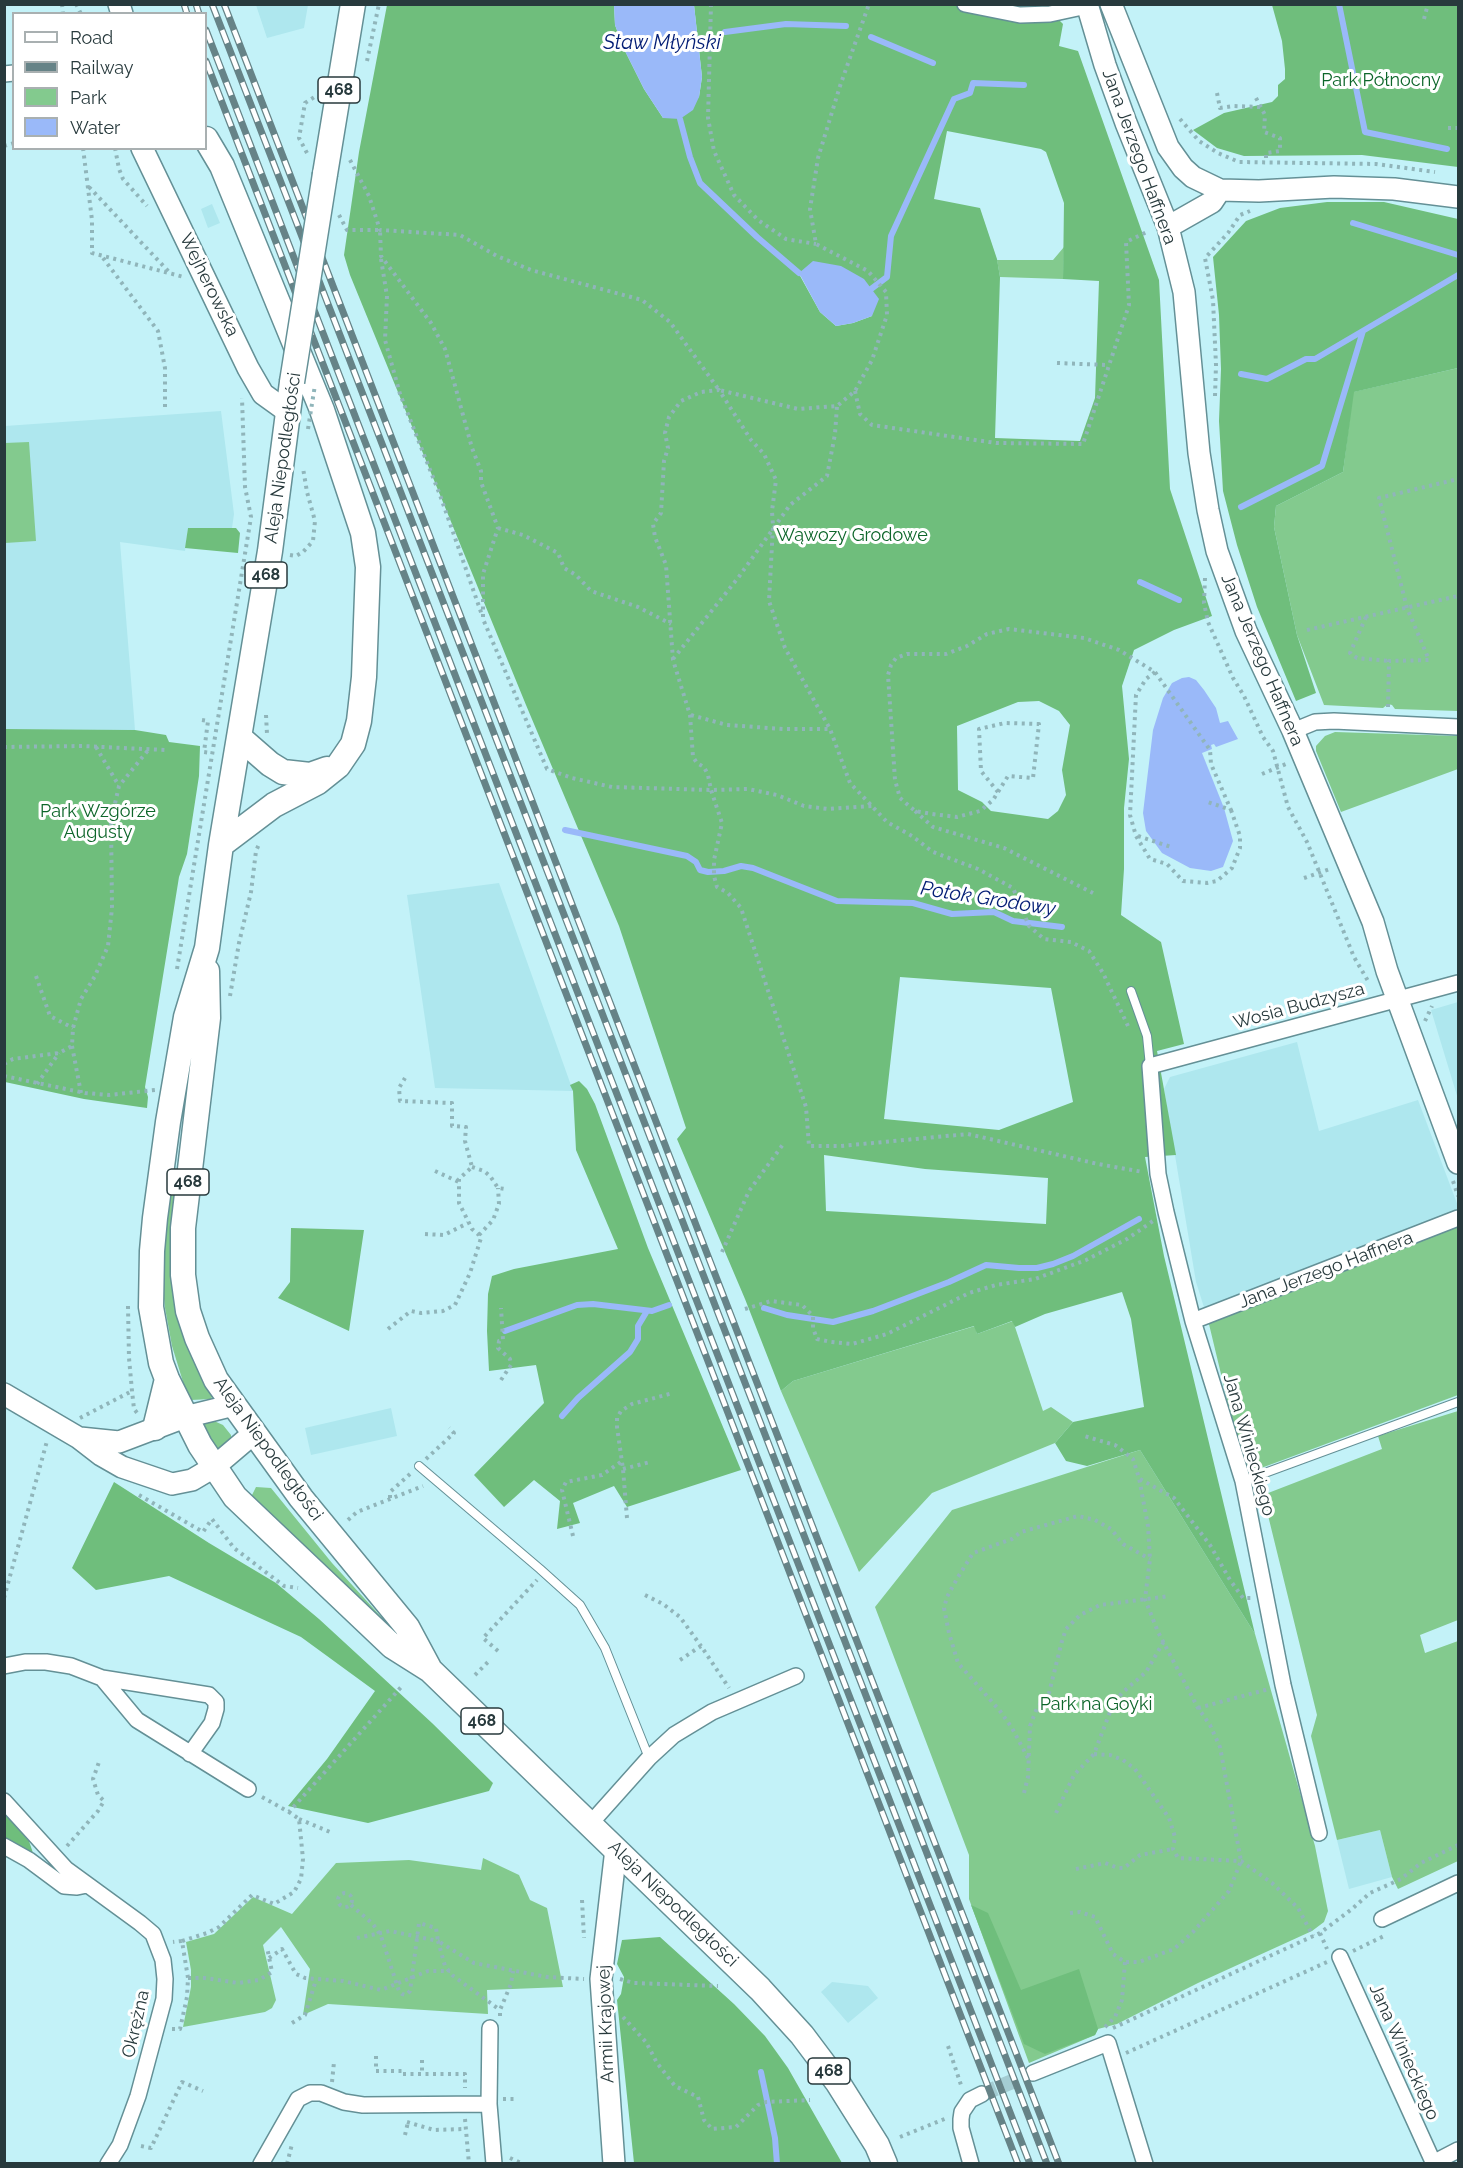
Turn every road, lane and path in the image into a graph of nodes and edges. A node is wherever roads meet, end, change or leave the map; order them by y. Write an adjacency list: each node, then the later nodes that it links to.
1 (353, 4): 47 (main road, Aleja Niepodległości / 468, bridge)
2 (380, 4): 10 (path)
3 (711, 4): 34 (path)
4 (870, 4): 34 (path)
5 (965, 4): 8 (street)
6 (1111, 4): 27 (street, Jana Jerzego Haffnera)
7 (1428, 4): 9 (path)
8 (1087, 5): 31 (street, Jana Jerzego Haffnera)
9 (1424, 19)
10 (365, 70)
11 (1217, 93): 14 (path)
12 (316, 96): 18 (path)
13 (1256, 98): 14 (path)
14 (1261, 107): 24 (path)
15 (1177, 115): 24 (path)
16 (1448, 128): 17 (path)
17 (1458, 129)
18 (299, 138)
19 (207, 141): 78 (main road)
20 (83, 150): 26 (path)
21 (115, 150): 30 (path)
22 (143, 150): 47 (street, Wejherowska)
23 (350, 160): 33 (path)
24 (1266, 162): 25 (path)
25 (1445, 174)
26 (88, 186): 36 (path); 37 (path)
27 (1220, 190): 28 (street); 31 (street)
28 (1458, 197)
29 (1259, 208): 44 (path)
30 (152, 211)
31 (1160, 229): 40 (path); 69 (street, Jana Jerzego Haffnera)
32 (348, 230): 33 (path)
33 (380, 230): 35 (path); 41 (path)
34 (816, 244): 42 (path)
35 (381, 256): 51 (path); 57 (path)
36 (103, 257): 37 (path); 46 (path)
37 (170, 274): 38 (path)
38 (186, 278)
39 (1058, 363): 40 (path)
40 (1108, 365): 42 (path)
41 (719, 390): 45 (path); 50 (path); 58 (path)
42 (855, 390): 45 (path)
43 (242, 396): 75 (path)
44 (1215, 400)
45 (837, 406): 50 (path)
46 (165, 409)
47 (288, 412): 70 (main road, Aleja Niepodległości / 468)
48 (1458, 479): 55 (path)
49 (307, 492): 52 (path)
50 (773, 526): 60 (path); 68 (path)
51 (498, 528): 57 (path); 58 (path)
52 (296, 555)
53 (1204, 570): 79 (path)
54 (1458, 596): 55 (path)
55 (1407, 608): 56 (path); 61 (path)
56 (1366, 617): 59 (path); 61 (path)
57 (483, 618): 82 (path)
58 (671, 624): 60 (path)
59 (1307, 630)
60 (673, 660): 65 (path)
61 (1389, 661): 64 (path)
62 (1155, 672): 86 (path); 87 (path); 89 (path)
63 (267, 708): 76 (path)
64 (1388, 710)
65 (690, 715): 68 (path); 82 (path)
66 (202, 720): 75 (path)
67 (1458, 727): 69 (street)
68 (830, 729): 85 (path)
69 (1293, 731): 103 (street, Jana Jerzego Haffnera)
70 (239, 737): 76 (main road); 90 (main road, Aleja Niepodległości / 468)
71 (4, 747): 72 (path)
72 (96, 747): 73 (path); 81 (path)
73 (148, 749): 74 (path); 81 (path)
74 (165, 750)
75 (211, 753): 98 (path)
76 (270, 764): 78 (main road)
77 (1287, 764): 79 (path)
78 (338, 766): 90 (main road)
79 (1277, 768): 80 (path); 93 (path)
80 (1262, 774)
81 (119, 786): 105 (path)
82 (711, 790): 85 (path); 120 (path)
83 (998, 792): 83 (path); 87 (path)
84 (1205, 801): 86 (path)
85 (872, 806): 106 (path)
86 (1230, 810): 89 (path)
87 (915, 811): 95 (path)
88 (265, 834): 102 (path)
89 (1136, 836): 91 (path)
90 (221, 845): 96 (main road, Aleja Niepodległości / 468)
91 (1172, 847)
92 (1330, 868): 93 (path)
93 (1320, 872): 94 (path); 103 (path)
94 (1304, 878)
95 (1094, 893)
96 (207, 948): 134 (main road, Aleja Niepodległości / 468); 140 (main road, Aleja Niepodległości / 468)
97 (36, 976): 105 (path)
98 (176, 976)
99 (1458, 983): 103 (street, Wosia Budzysza)
100 (1131, 991): 106 (lane)
101 (1436, 999): 104 (path)
102 (229, 1002)
103 (1387, 1002): 110 (street, Wosia Budzysza); 117 (street, Jana Jerzego Haffnera)
104 (1422, 1027)
105 (73, 1028): 107 (path)
106 (1147, 1036): 110 (lane)
107 (72, 1046): 108 (path); 114 (path)
108 (59, 1053): 109 (path); 113 (path)
109 (4, 1064)
110 (1150, 1066): 120 (street, Jana Winieckiego)
111 (4, 1076): 113 (path)
112 (405, 1078): 118 (path)
113 (36, 1084): 114 (path)
114 (81, 1093): 115 (path)
115 (156, 1101)
116 (784, 1143): 129 (path)
117 (1458, 1162)
118 (472, 1167): 121 (path); 122 (path)
119 (435, 1171): 121 (path)
120 (1158, 1174): 124 (street, Jana Winieckiego)
121 (459, 1182): 126 (path)
122 (498, 1188): 123 (path); 128 (path)
123 (505, 1189)
124 (1166, 1212): 131 (path); 132 (street, Jana Winieckiego)
125 (1458, 1218): 132 (street, Jana Jerzego Haffnera)
126 (468, 1223): 127 (path); 128 (path)
127 (425, 1234)
128 (479, 1235): 133 (path)
129 (722, 1252)
130 (501, 1308): 135 (path)
131 (745, 1309)
132 (1193, 1321): 155 (street, Jana Winieckiego)
133 (388, 1329)
134 (167, 1379): 141 (main road, Aleja Niepodległości / 468); 142 (main road)
135 (501, 1380)
136 (132, 1391): 144 (path)
137 (673, 1393): 148 (path)
138 (4, 1394): 144 (street)
139 (1458, 1402): 155 (lane)
140 (234, 1405): 141 (street); 145 (main road, Aleja Niepodległości / 468)
141 (185, 1418): 142 (street); 151 (main road, Aleja Niepodległości / 468)
142 (155, 1428): 144 (street)
143 (449, 1428): 150 (path)
144 (78, 1429): 151 (street)
145 (254, 1434): 151 (street); 175 (main road, Aleja Niepodległości / 468)
146 (1084, 1436): 153 (path)
147 (45, 1446): 166 (path)
148 (622, 1461): 152 (path); 160 (path)
149 (650, 1462): 152 (path)
150 (419, 1466): 154 (lane); 156 (path)
151 (214, 1467): 175 (main road, Aleja Niepodległości / 468)
152 (624, 1469): 157 (path)
153 (1139, 1478): 161 (path); 167 (path)
154 (438, 1481): 156 (path); 162 (lane)
155 (1243, 1481): 180 (street, Jana Winieckiego)
156 (390, 1498): 159 (path)
157 (627, 1518)
158 (212, 1520): 163 (path)
159 (348, 1520)
160 (573, 1536)
161 (1150, 1558): 168 (path); 186 (path)
162 (544, 1572): 171 (path); 185 (lane)
163 (298, 1588)
164 (645, 1595): 170 (path)
165 (1170, 1596): 168 (path)
166 (4, 1598)
167 (1243, 1598)
168 (1145, 1599): 169 (path); 186 (path)
169 (1164, 1641): 182 (path); 184 (path)
170 (701, 1646): 172 (path); 181 (path)
171 (498, 1651)
172 (680, 1660)
173 (489, 1661): 176 (path)
174 (4, 1666): 178 (street)
175 (430, 1670): 194 (main road, Aleja Niepodległości / 468)
176 (475, 1675)
177 (796, 1676): 185 (street)
178 (102, 1678): 183 (street); 183 (street)
179 (403, 1685): 191 (path)
180 (1283, 1685): 182 (path); 196 (street, Jana Winieckiego)
181 (728, 1687)
182 (1198, 1708): 202 (path)
183 (190, 1754): 188 (street)
184 (1094, 1754): 192 (path); 200 (path)
185 (649, 1758): 194 (street)
186 (1028, 1758): 189 (path)
187 (99, 1762): 201 (path)
188 (248, 1789): 191 (path)
189 (1024, 1793)
190 (4, 1801): 205 (street, Okrężna)
191 (289, 1812): 193 (path)
192 (1056, 1813)
193 (299, 1819): 195 (path); 213 (path)
194 (590, 1824): 199 (main road, Aleja Niepodległości / 468)
195 (330, 1832)
196 (1319, 1833)
197 (1458, 1845): 211 (path)
198 (4, 1846): 205 (street, Okrężna)
199 (616, 1849): 261 (street, Armii Krajowej); 262 (main road, Aleja Niepodległości / 468)
200 (1173, 1849): 202 (path); 203 (path)
201 (63, 1850)
202 (1241, 1861): 211 (path); 218 (path)
203 (1076, 1869)
204 (1458, 1883): 208 (street)
205 (87, 1885): 255 (street, Okrężna)
206 (351, 1905): 209 (path)
207 (1070, 1913): 218 (path)
208 (1382, 1919)
209 (378, 1932): 210 (path); 212 (path); 226 (path)
210 (417, 1936): 214 (path); 214 (path); 221 (path)
211 (1313, 1936): 231 (path)
212 (357, 1938)
213 (182, 1941)
214 (438, 1941): 219 (path); 220 (path)
215 (267, 1947): 216 (path)
216 (269, 1958): 222 (path); 225 (path)
217 (1336, 1958): 234 (path); 265 (street, Jana Winieckiego)
218 (1125, 1962): 231 (path)
219 (450, 1971): 220 (path); 221 (path)
220 (513, 1971): 223 (path)
221 (411, 1977): 226 (path); 226 (path)
222 (188, 1978)
223 (587, 1979)
224 (620, 1979): 227 (path)
225 (316, 1980): 226 (path); 229 (path)
226 (396, 1984)
227 (718, 1986)
228 (618, 2012): 242 (path)
229 (292, 2023)
230 (490, 2028): 243 (street)
231 (1106, 2034): 234 (street); 236 (street)
232 (948, 2046): 238 (path)
233 (376, 2056): 237 (path)
234 (1113, 2059): 264 (street)
235 (422, 2060): 237 (path)
236 (1033, 2073)
237 (422, 2074): 244 (path)
238 (958, 2079)
239 (203, 2091): 252 (path)
240 (982, 2094): 263 (street)
241 (518, 2099): 243 (path)
242 (810, 2100)
243 (494, 2102): 244 (street); 259 (street)
244 (465, 2104): 248 (path); 256 (street)
245 (947, 2118): 251 (path)
246 (402, 2120): 247 (path)
247 (408, 2122): 248 (path); 250 (path)
248 (465, 2129): 258 (path)
249 (296, 2134): 257 (path)
250 (405, 2135)
251 (900, 2137)
252 (141, 2146)
253 (1458, 2150): 265 (street)
254 (510, 2158): 260 (path)
255 (108, 2163)
256 (261, 2163)
257 (287, 2163)
258 (469, 2163)
259 (494, 2163)
260 (523, 2163)
261 (614, 2163)
262 (885, 2163)
263 (971, 2163)
264 (1145, 2163)
265 (1433, 2163)

